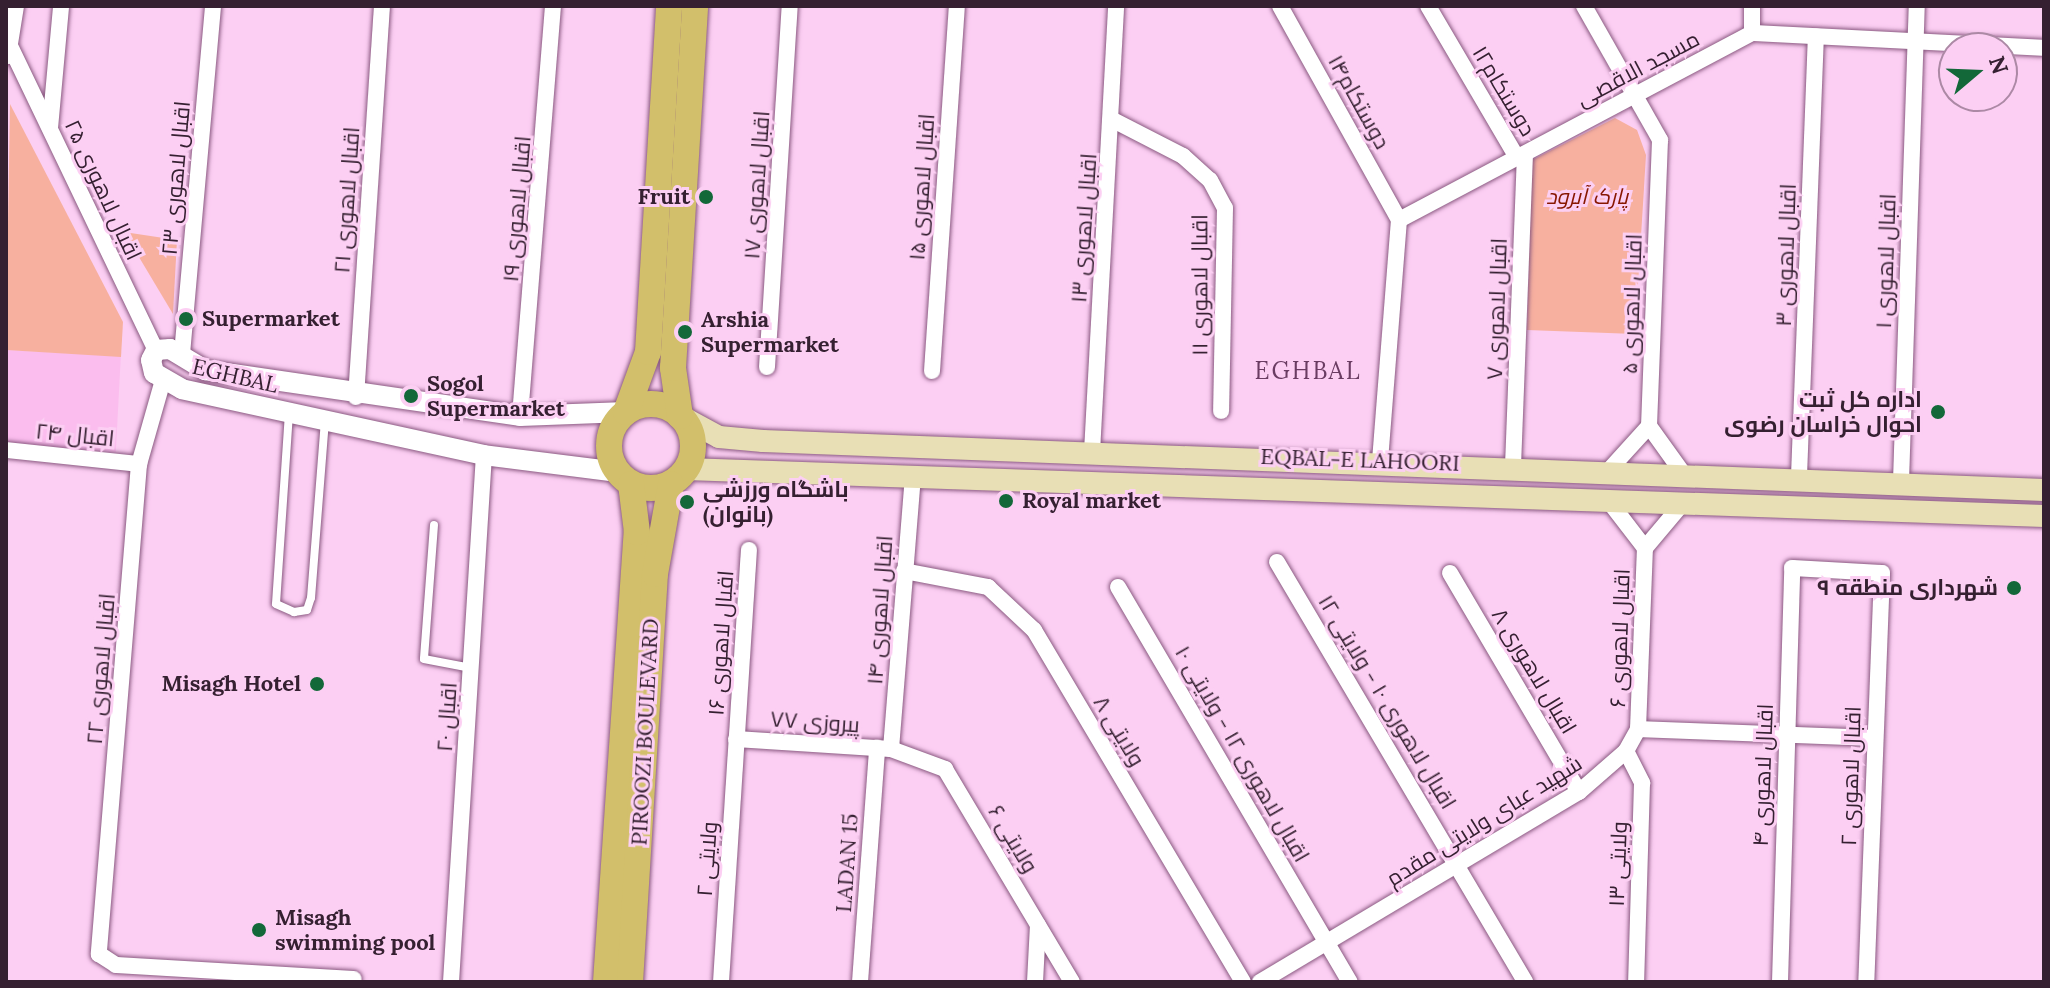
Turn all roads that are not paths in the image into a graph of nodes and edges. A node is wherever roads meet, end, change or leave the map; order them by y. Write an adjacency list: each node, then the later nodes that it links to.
1 (16, 6): 20 (street)
2 (61, 6): 23 (street)
3 (213, 6): 27 (street, اقبال لاهوری ۲۳)
4 (382, 6): 31 (street, اقبال لاهوری ۲۱)
5 (553, 6): 35 (street, اقبال لاهوری ۱۹)
6 (669, 6): 34 (main road)
7 (695, 6): 36 (main road)
8 (790, 6): 28 (street, اقبال لاهوری ۱۷)
9 (957, 6): 29 (street, اقبال لاهوری ۱۵)
10 (1116, 6): 22 (street, اقبال لاهوری ۱۳)
11 (1280, 6): 25 (street, دوستکام۱۴)
12 (1428, 6): 24 (street, دوستکام۱۲)
13 (1584, 6): 21 (street, اقبال لاهوری ۵)
14 (1752, 6): 16 (street)
15 (1917, 6): 18 (street, اقبال لاهوری ۱)
16 (1752, 33): 17 (street); 21 (street, مسجد الاقصی)
17 (1816, 36): 18 (street); 50 (street, اقبال لاهوری ۳)
18 (1916, 43): 19 (street); 52 (street, اقبال لاهوری ۱)
19 (2044, 48)
20 (8, 55): 23 (street, اقبال لاهوری ۲۵)
21 (1635, 95): 24 (street, مسجد الاقصی); 38 (street, اقبال لاهوری ۵)
22 (1113, 120): 32 (street, اقبال لاهوری ۱۱); 40 (street, اقبال لاهوری ۱۳)
23 (50, 129): 26 (street, اقبال لاهوری ۲۵)
24 (1521, 156): 25 (street, مسجد الاقصی); 45 (street, اقبال لاهوری ۷)
25 (1399, 220): 43 (street)
26 (156, 350): 27 (street, EGHBAL); 30 (street, EGHBAL)
27 (182, 354): 31 (street, EGHBAL)
28 (767, 367)
29 (932, 371)
30 (163, 380): 33 (street, EGHBAL); 44 (street, اقبال لاهوری ۲۲)
31 (356, 397): 35 (street, EGHBAL)
32 (1221, 411)
33 (289, 412): 37 (street, EGHBAL); 37 (lane)
34 (626, 412): 35 (street, EGHBAL); 36 (main road); 51 (main road)
35 (520, 416)
36 (680, 416): 40 (main road, EQBAL-E LAHOORI); 49 (main road)
37 (325, 420): 41 (street, EGHBAL)
38 (1649, 426): 46 (street); 47 (street)
39 (6, 450): 44 (street, اقبال ۲۴)
40 (1092, 452): 42 (main road, EQBAL-E LAHOORI)
41 (484, 455): 51 (street, EGHBAL); 66 (street, اقبال ۲۰)
42 (1208, 455): 43 (main road, EQBAL-E LAHOORI); 53 (main road)
43 (1380, 461): 45 (main road, EQBAL-E LAHOORI)
44 (139, 464): 77 (street, اقبال لاهوری ۲۲)
45 (1513, 466): 46 (main road, EQBAL-E LAHOORI)
46 (1610, 469): 47 (main road, EQBAL-E LAHOORI)
47 (1682, 472): 50 (main road, EQBAL-E LAHOORI)
48 (913, 475): 49 (main road, EQBAL-E LAHOORI); 53 (main road, EQBAL-E LAHOORI); 62 (street, اقبال لاهوری ۱۴)
49 (678, 476): 51 (main road); 81 (main road, PIROOZI BOULEVARD)
50 (1799, 476): 52 (main road, EQBAL-E LAHOORI)
51 (624, 478): 80 (main road, PIROOZI BOULEVARD)
52 (1901, 481): 54 (main road, EQBAL-E LAHOORI)
53 (1208, 484): 55 (main road, EQBAL-E LAHOORI)
54 (2044, 490)
55 (1608, 500): 56 (main road, EQBAL-E LAHOORI); 59 (street)
56 (1683, 503): 57 (main road, EQBAL-E LAHOORI); 59 (street)
57 (2044, 516)
58 (434, 525): 66 (lane)
59 (1645, 548): 67 (street, اقبال لاهوری ۶)
60 (749, 550): 70 (street, اقبال لاهوری ۱۶)
61 (1277, 562): 74 (street, اقبال لاهوری ۱۰ - ولایتی ۱۲)
62 (904, 571): 71 (street, اقبال لاهوری ۱۴); 86 (street, ولایتی ۸)
63 (1450, 573): 73 (street, اقبال لاهوری ۸)
64 (1882, 573): 68 (street, اقبال لاهوری ۴); 69 (street, اقبال لاهوری ۲)
65 (1118, 587): 76 (street, اقبال لاهوری ۱۲ - ولایتی ۱۰)
66 (472, 668): 79 (street, اقبال ۲۰)
67 (1638, 729): 68 (street); 72 (street, شهید عبای ولایتی مقدم)
68 (1786, 736): 69 (street); 91 (street, اقبال لاهوری ۴)
69 (1874, 738): 92 (street, اقبال لاهوری ۲)
70 (736, 739): 71 (street, پیروزی ۷۷); 82 (street, ولایتی ۲)
71 (884, 748): 75 (street, ولایتی ۶); 83 (street, LADAN 15)
72 (1626, 751): 73 (street, شهید عبای ولایتی مقدم); 90 (street, ولایتی ۱۳)
73 (1579, 792): 74 (street, شهید عبای ولایتی مقدم)
74 (1459, 865): 76 (street, شهید عبای ولایتی مقدم); 89 (street, اقبال لاهوری ۱۰ - ولایتی ۱۲)
75 (1038, 923): 84 (street); 85 (street, ولایتی ۶)
76 (1328, 943): 87 (street, شهید عبای ولایتی مقدم); 88 (street, اقبال لاهوری ۱۲ - ولایتی ۱۰)
77 (204, 975): 78 (street)
78 (354, 979)
79 (451, 982)
80 (606, 982)
81 (630, 982)
82 (721, 982)
83 (860, 982)
84 (1035, 982)
85 (1072, 982)
86 (1243, 982)
87 (1260, 982)
88 (1350, 982)
89 (1525, 982)
90 (1636, 982)
91 (1780, 982)
92 (1866, 982)

